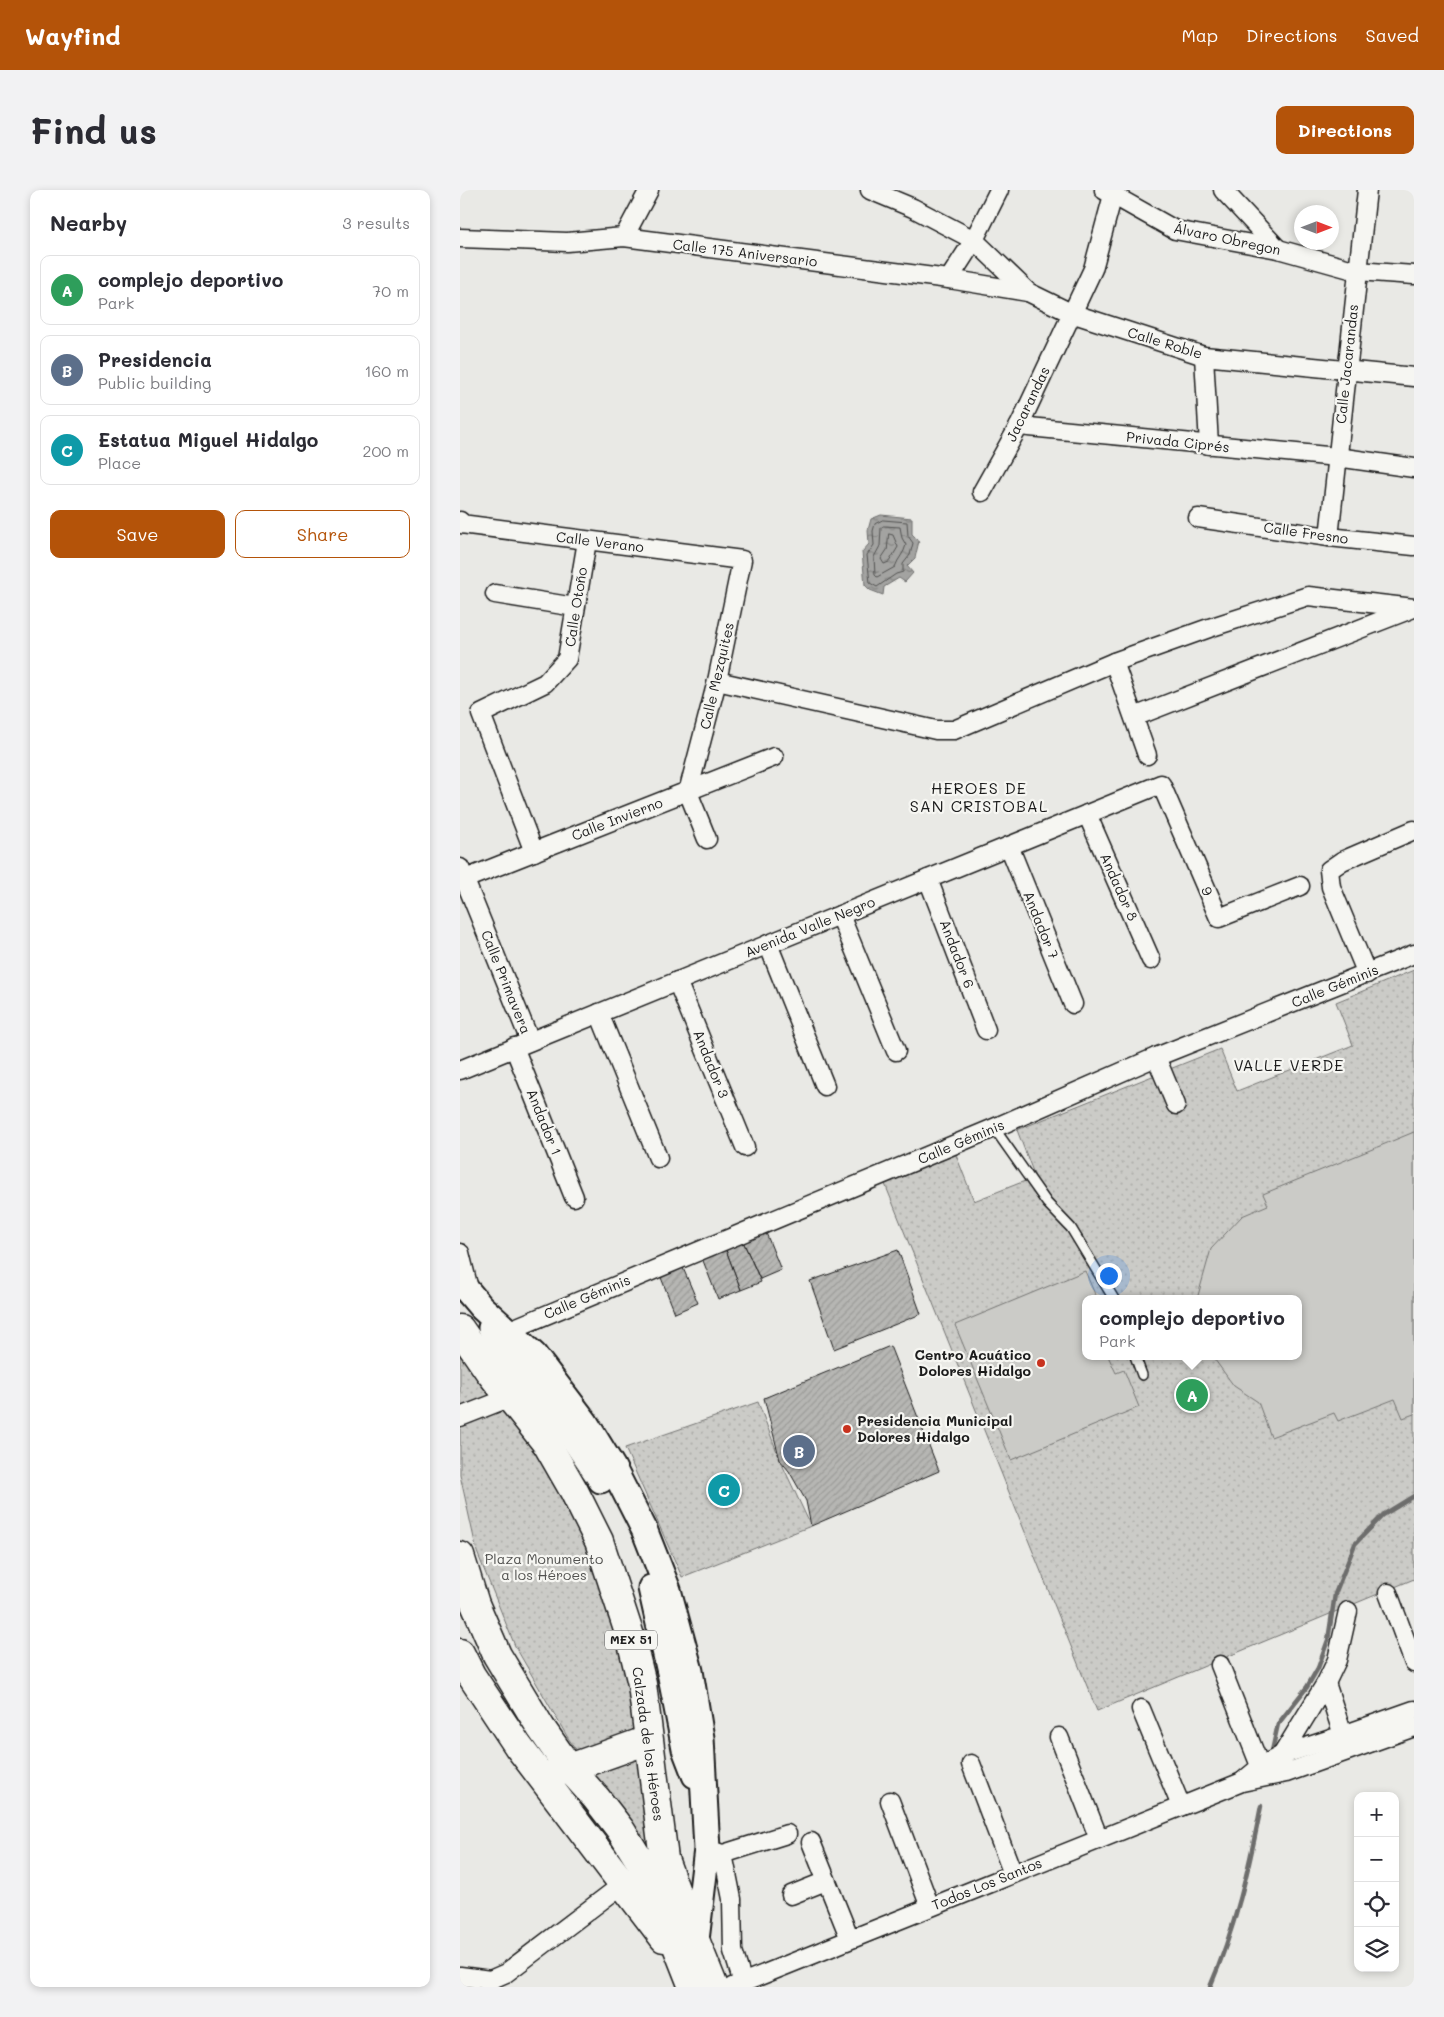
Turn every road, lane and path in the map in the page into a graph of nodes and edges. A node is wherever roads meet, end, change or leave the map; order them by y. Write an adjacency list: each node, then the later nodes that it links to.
1 (649, 190): 7 (street)
2 (870, 190): 9 (street, Calle Roble)
3 (999, 190): 9 (street)
4 (1223, 190): 10 (street)
5 (1367, 190): 11 (street, Calle Jacarandas)
6 (1108, 193): 10 (street, Álvaro Obregon); 15 (street, Jacarandas)
7 (624, 237): 8 (street, Calle 175 Aniversario); 13 (street, Calle 175 Aniversario)
8 (460, 238)
9 (974, 240): 13 (street); 14 (street, Calle Roble)
10 (1278, 249): 11 (street, Álvaro Obregon)
11 (1357, 271): 12 (street, Álvaro Obregon); 17 (street, Calle Jacarandas)
12 (1414, 275)
13 (949, 279): 14 (street, Calle 175 Aniversario)
14 (1028, 292): 15 (street, Calle Roble)
15 (1071, 313): 16 (street, Calle Roble); 19 (street, Jacarandas)
16 (1204, 356): 17 (street, Calle Roble); 20 (street)
17 (1346, 370): 18 (street, Calle Roble); 21 (street, Calle Jacarandas)
18 (1414, 377)
19 (1019, 426): 20 (street, Privada Ciprés); 23 (street, Jacarandas)
20 (1209, 445): 21 (street, Privada Ciprés)
21 (1337, 458): 22 (street, Privada Ciprés); 26 (street, Calle Jacarandas)
22 (1414, 468)
23 (982, 492)
24 (1198, 518): 26 (street, Calle Fresno)
25 (460, 521): 27 (street, Calle Verano)
26 (1329, 537): 28 (street, Calle Fresno)
27 (587, 541): 29 (street, Calle Verano); 31 (street, Calle Otoño)
28 (1414, 546)
29 (742, 560): 34 (street, Calle Mezquites)
30 (495, 594): 31 (street)
31 (575, 607): 44 (street, Calle Otoño)
32 (1414, 608): 33 (street); 35 (street)
33 (1114, 662): 34 (street); 35 (street)
34 (717, 681): 39 (street, Calle Mezquites)
35 (1134, 717): 36 (street)
36 (1147, 755)
37 (774, 757): 39 (street, Calle Invierno)
38 (1161, 784): 40 (street, Avenida Valle Negro); 47 (street, 9)
39 (688, 792): 42 (street); 44 (street, Calle Invierno)
40 (1087, 814): 43 (street, Avenida Valle Negro); 51 (street, Andador 8)
41 (1414, 830): 52 (street)
42 (707, 840)
43 (1009, 846): 46 (street, Avenida Valle Negro); 54 (street, Andador 7)
44 (534, 852): 45 (street, Calle Invierno)
45 (462, 876): 57 (street, Calle Primavera)
46 (928, 879): 48 (street, Avenida Valle Negro); 56 (street, Andador 6)
47 (1300, 886)
48 (840, 914): 49 (street, Avenida Valle Negro); 58 (street)
49 (768, 944): 53 (street, Avenida Valle Negro); 61 (street)
50 (1414, 954): 52 (street, Calle Géminis)
51 (1151, 960)
52 (1367, 974): 59 (street, Calle Géminis)
53 (677, 981): 55 (street, Avenida Valle Negro); 64 (street, Andador 3)
54 (1073, 1004)
55 (599, 1013): 57 (street, Avenida Valle Negro); 65 (street)
56 (986, 1030)
57 (522, 1044): 60 (street, Avenida Valle Negro); 66 (street, Andador 1)
58 (896, 1051)
59 (1156, 1057): 62 (street); 63 (street, Calle Géminis)
60 (460, 1070)
61 (825, 1086)
62 (1176, 1105)
63 (994, 1128): 69 (lane); 70 (street, Calle Géminis)
64 (745, 1147)
65 (658, 1158)
66 (574, 1198)
67 (460, 1253): 68 (street)
68 (470, 1294): 70 (street)
69 (1112, 1295)
70 (484, 1335): 73 (main road, Calzada de los Héroes / MEX 51); 88 (street)
71 (1137, 1360): 72 (lane)
72 (1142, 1375)
73 (511, 1397): 74 (street); 87 (main road, Calzada de los Héroes / MEX 51)
74 (460, 1417)
75 (460, 1556): 92 (main road, Calzada de los Héroes / MEX 51)
76 (1388, 1593): 78 (street)
77 (1348, 1611): 81 (street)
78 (1414, 1663)
79 (1220, 1665): 93 (street)
80 (464, 1669): 95 (main road)
81 (1326, 1683): 85 (street); 89 (street)
82 (1141, 1709): 97 (street)
83 (1414, 1710): 85 (street, Todos Los Santos)
84 (1414, 1726): 94 (street, Todos Los Santos)
85 (1343, 1735): 89 (street, Todos Los Santos)
86 (1059, 1736): 99 (street)
87 (648, 1740): 91 (main road, Calzada de los Héroes / MEX 51); 92 (main road)
88 (693, 1744): 91 (street); 101 (street)
89 (1282, 1755): 93 (street, Todos Los Santos); 94 (street)
90 (971, 1764): 102 (street)
91 (652, 1767): 108 (main road, Calzada de los Héroes / MEX 51)
92 (569, 1768): 95 (main road); 108 (main road, Calzada de los Héroes / MEX 51)
93 (1263, 1772): 94 (street, Todos Los Santos); 97 (street, Todos Los Santos)
94 (1286, 1773)
95 (542, 1778): 104 (main road)
96 (890, 1801): 106 (street)
97 (1181, 1806): 99 (street, Todos Los Santos)
98 (787, 1834): 101 (street)
99 (1099, 1839): 102 (street, Todos Los Santos)
100 (810, 1842): 103 (street)
101 (715, 1852): 108 (street); 110 (street)
102 (1013, 1874): 106 (street, Todos Los Santos)
103 (826, 1881): 105 (street); 107 (street)
104 (623, 1884): 108 (main road); 109 (street)
105 (791, 1895)
106 (930, 1907): 107 (street, Todos Los Santos)
107 (850, 1939): 110 (street, Todos Los Santos)
108 (691, 1969): 111 (main road, Calzada de los Héroes / MEX 51)
109 (460, 1976)
110 (738, 1985)
111 (714, 1987)

